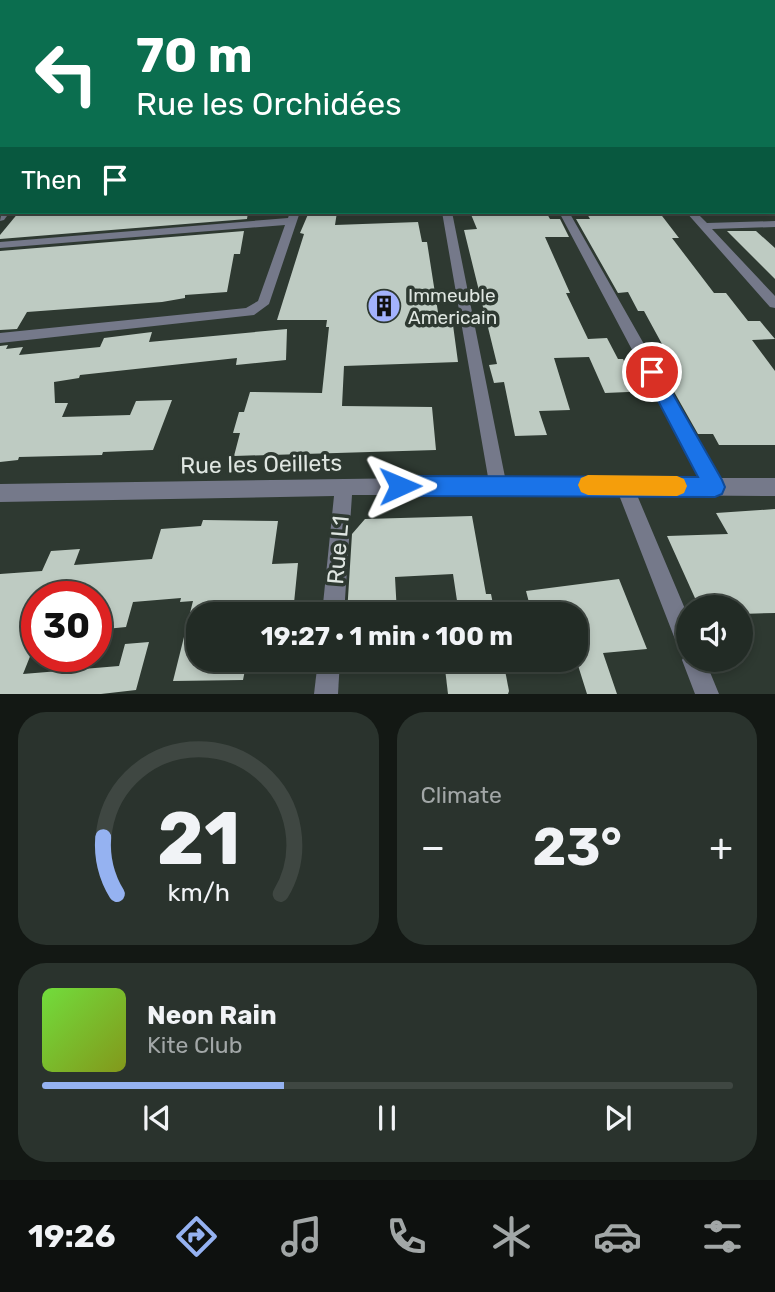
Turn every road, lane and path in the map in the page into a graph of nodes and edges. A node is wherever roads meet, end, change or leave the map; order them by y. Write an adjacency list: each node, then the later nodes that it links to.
1 (447, 214): 10 (street)
2 (565, 214): 13 (street)
3 (693, 214): 6 (street)
4 (293, 216): 7 (street); 9 (street)
5 (775, 225): 6 (street)
6 (704, 226): 8 (street)
7 (0, 245)
8 (775, 304)
9 (0, 338)
10 (498, 485): 11 (street, Rue les Oeillets); 12 (street, Rue les Oeillets)
11 (624, 485): 13 (street, Rue les Oeillets); 17 (street)
12 (344, 487): 15 (street, Rue les Oeillets); 16 (street, Rue L1)
13 (715, 487): 14 (street, Rue les Oeillets)
14 (775, 487)
15 (0, 493)
16 (333, 602)
17 (676, 614)
18 (327, 672): 20 (street)
19 (699, 672): 21 (street)
20 (326, 694)
21 (707, 694)

